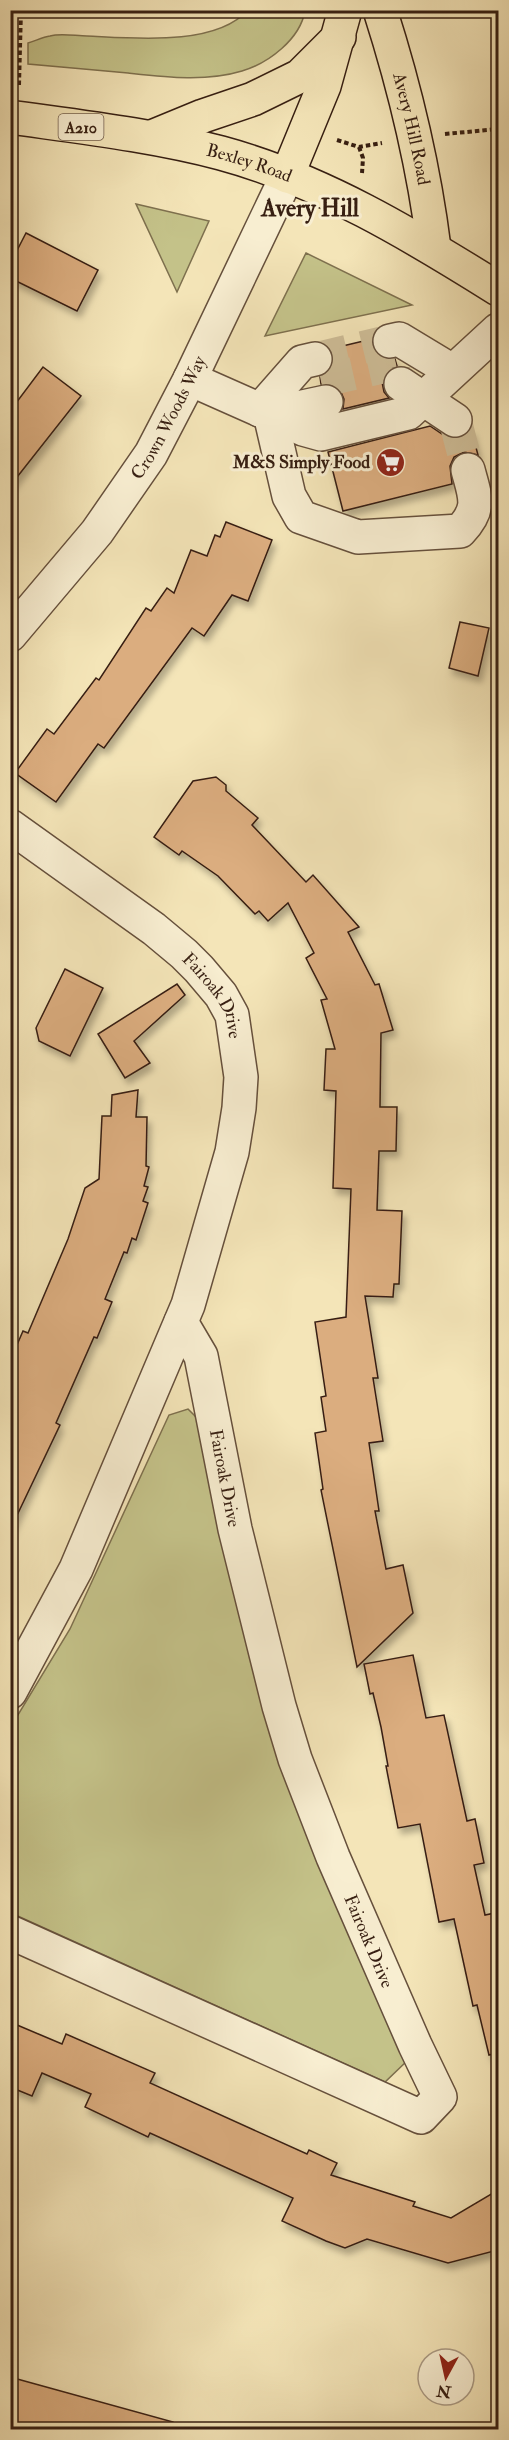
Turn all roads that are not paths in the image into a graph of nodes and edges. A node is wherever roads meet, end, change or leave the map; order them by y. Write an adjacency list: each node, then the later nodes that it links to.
1 (381, 10): 6 (main road, Avery Hill Road)
2 (342, 24): 4 (main road); 5 (main road)
3 (14, 118): 4 (main road, Bexley Road / A210)
4 (152, 137): 5 (main road, Bexley Road / A210)
5 (287, 176): 6 (main road, Bexley Road / A210); 10 (street, Crown Woods Way)
6 (434, 248): 7 (main road, Bexley Road / A210)
7 (498, 289)
8 (498, 330): 9 (street)
9 (415, 369): 11 (street); 12 (street)
10 (190, 379): 11 (street); 14 (street, Crown Woods Way)
11 (269, 405): 11 (street); 13 (street)
12 (455, 420)
13 (468, 470)
14 (10, 635)
15 (10, 826): 16 (street, Fairoak Drive)
16 (181, 1322): 17 (street, Fairoak Drive); 18 (street, Fairoak Drive)
17 (10, 1692)
18 (10, 1932)

